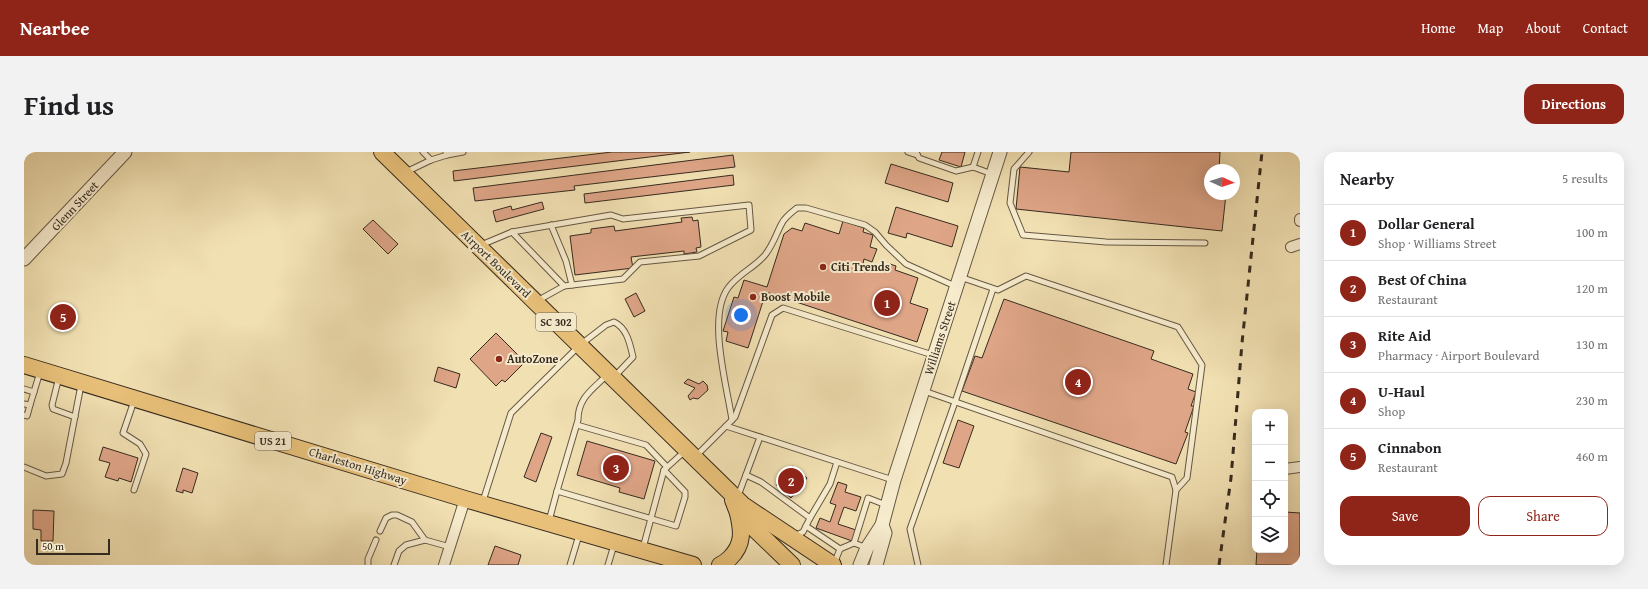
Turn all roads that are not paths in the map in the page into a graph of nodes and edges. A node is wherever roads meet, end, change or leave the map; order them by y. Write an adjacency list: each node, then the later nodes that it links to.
1 (125, 152): 19 (street, Glenn Street)
2 (382, 152): 13 (main road, Airport Boulevard / SC 302)
3 (423, 152): 11 (lane)
4 (463, 152): 9 (lane)
5 (908, 152): 10 (lane)
6 (978, 152): 12 (lane)
7 (1000, 152): 14 (street, Williams Street)
8 (1029, 152): 17 (lane)
9 (446, 153): 11 (lane)
10 (916, 154): 12 (lane)
11 (431, 160): 13 (lane)
12 (973, 167): 14 (lane)
13 (403, 173): 18 (main road, Airport Boulevard / SC 302)
14 (993, 174): 20 (street, Williams Street)
15 (552, 225): 16 (lane); 21 (lane); 21 (lane)
16 (512, 232): 18 (lane); 22 (lane)
17 (1205, 243)
18 (479, 246): 24 (main road, Airport Boulevard / SC 302)
19 (24, 259)
20 (958, 282): 23 (lane); 26 (street, Williams Street); 41 (lane)
21 (572, 285): 22 (lane)
22 (564, 286): 24 (lane)
23 (992, 289): 36 (lane); 54 (lane)
24 (535, 302): 25 (main road, Airport Boulevard / SC 302)
25 (580, 345): 29 (main road, Airport Boulevard / SC 302); 29 (lane); 58 (lane)
26 (934, 356): 33 (street, Williams Street); 41 (lane)
27 (24, 365): 28 (main road, Charleston Highway / US 21)
28 (41, 370): 30 (main road, Charleston Highway / US 21); 34 (lane)
29 (611, 375): 42 (lane); 45 (main road, Airport Boulevard / SC 302)
30 (60, 376): 31 (main road, Charleston Highway / US 21); 40 (lane)
31 (81, 382): 35 (main road, Charleston Highway / US 21); 40 (lane)
32 (24, 389): 34 (lane)
33 (923, 391): 36 (lane); 52 (street, Williams Street)
34 (34, 392): 38 (lane)
35 (135, 399): 53 (lane); 56 (main road, Charleston Highway / US 21)
36 (955, 402): 54 (lane); 87 (lane)
37 (24, 404): 38 (lane)
38 (30, 405): 39 (lane)
39 (24, 415)
40 (75, 417): 47 (lane)
41 (732, 420): 43 (lane)
42 (577, 424): 49 (lane); 55 (lane)
43 (726, 426): 44 (lane); 45 (lane)
44 (760, 437): 46 (lane); 51 (lane)
45 (691, 453): 49 (lane); 57 (main road, Airport Boulevard / SC 302)
46 (836, 462): 52 (lane); 60 (lane)
47 (24, 467)
48 (1300, 467): 50 (street)
49 (666, 469): 61 (lane); 61 (lane)
50 (1288, 469)
51 (746, 475): 57 (lane); 60 (lane)
52 (894, 480): 59 (street, Williams Street)
53 (134, 490)
54 (1176, 490): 88 (lane)
55 (557, 491): 61 (lane); 62 (lane)
56 (465, 499): 58 (main road, Charleston Highway / US 21); 72 (street)
57 (736, 502): 67 (main road, Airport Boulevard / SC 302); 82 (main road); 83 (main road, Airport Boulevard / SC 302)
58 (482, 503): 62 (main road, Charleston Highway / US 21)
59 (887, 505): 63 (street, Williams Street); 71 (lane)
60 (810, 518): 64 (lane)
61 (651, 519): 75 (lane)
62 (548, 523): 66 (main road, Charleston Highway / US 21)
63 (882, 525): 73 (street, Williams Street); 86 (street, Williams Street)
64 (806, 526): 67 (lane); 74 (lane)
65 (380, 531): 69 (lane)
66 (580, 532): 70 (main road, Charleston Highway / US 21); 79 (lane)
67 (792, 537): 84 (main road, Airport Boulevard / SC 302)
68 (376, 540): 76 (lane)
69 (425, 540): 72 (lane); 77 (lane)
70 (615, 542): 75 (main road, Charleston Highway / US 21); 80 (lane)
71 (854, 543): 73 (lane); 74 (lane)
72 (450, 547): 78 (street)
73 (867, 548): 85 (street, Williams Street)
74 (840, 549): 84 (lane)
75 (643, 550): 81 (main road, Charleston Highway / US 21)
76 (368, 565)
77 (394, 565)
78 (444, 565)
79 (570, 565)
80 (608, 565)
81 (693, 565)
82 (720, 565)
83 (792, 565)
84 (833, 565)
85 (860, 565)
86 (876, 565)
87 (918, 565)
88 (1166, 565)

